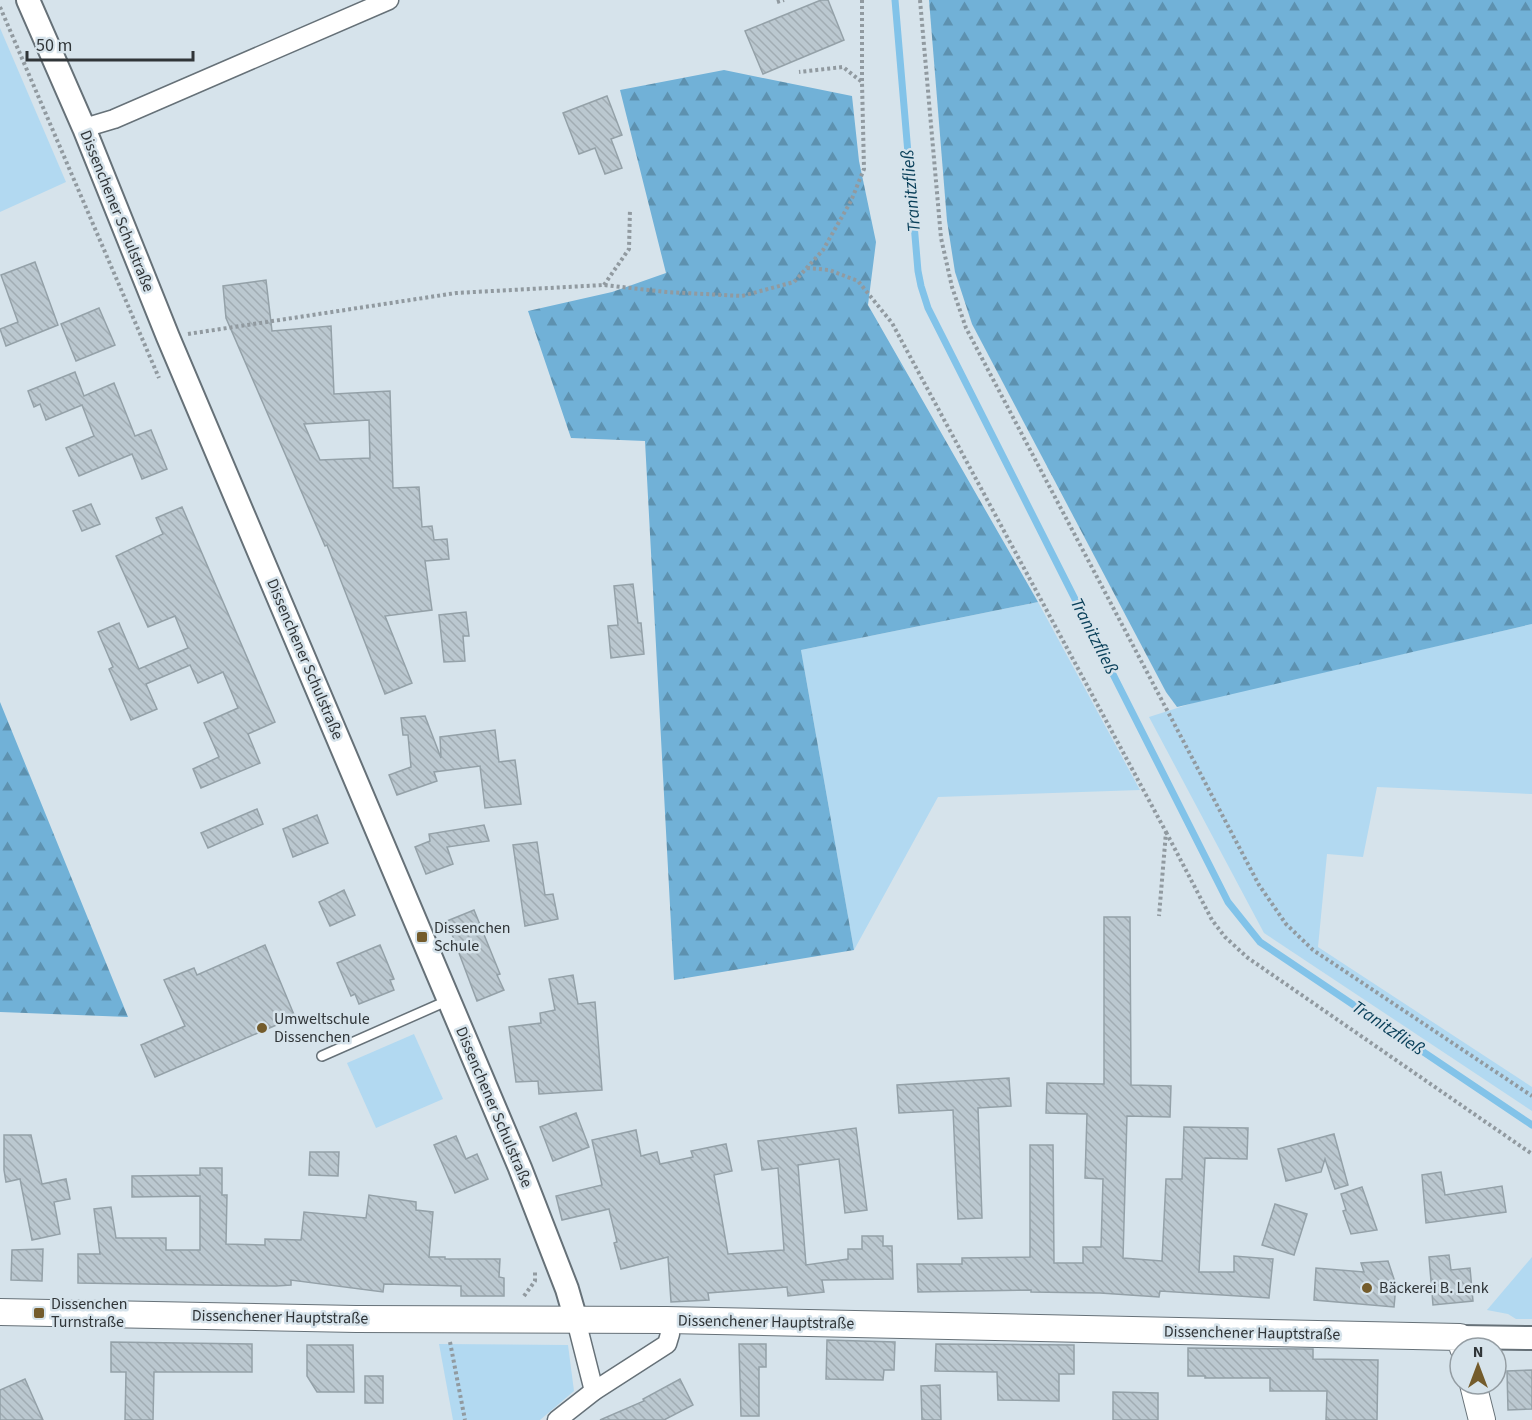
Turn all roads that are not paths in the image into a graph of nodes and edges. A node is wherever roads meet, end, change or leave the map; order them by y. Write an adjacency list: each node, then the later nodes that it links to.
1 (28, 0): 3 (street, Dissenchener Schulstraße)
2 (389, 0): 3 (street)
3 (84, 128): 4 (street, Dissenchener Schulstraße)
4 (449, 1000): 5 (lane); 7 (street, Dissenchener Schulstraße)
5 (322, 1056)
6 (0, 1312): 7 (main road, Dissenchener Hauptstraße)
7 (576, 1320): 8 (main road, Dissenchener Hauptstraße); 12 (street)
8 (667, 1320): 11 (main road, Dissenchener Hauptstraße); 12 (street)
9 (1532, 1338): 10 (street, Dissenchener Hauptstraße)
10 (1508, 1339)
11 (1448, 1342)
12 (594, 1391): 14 (street)
13 (1476, 1396): 15 (main road)
14 (557, 1420)
15 (1482, 1420)

